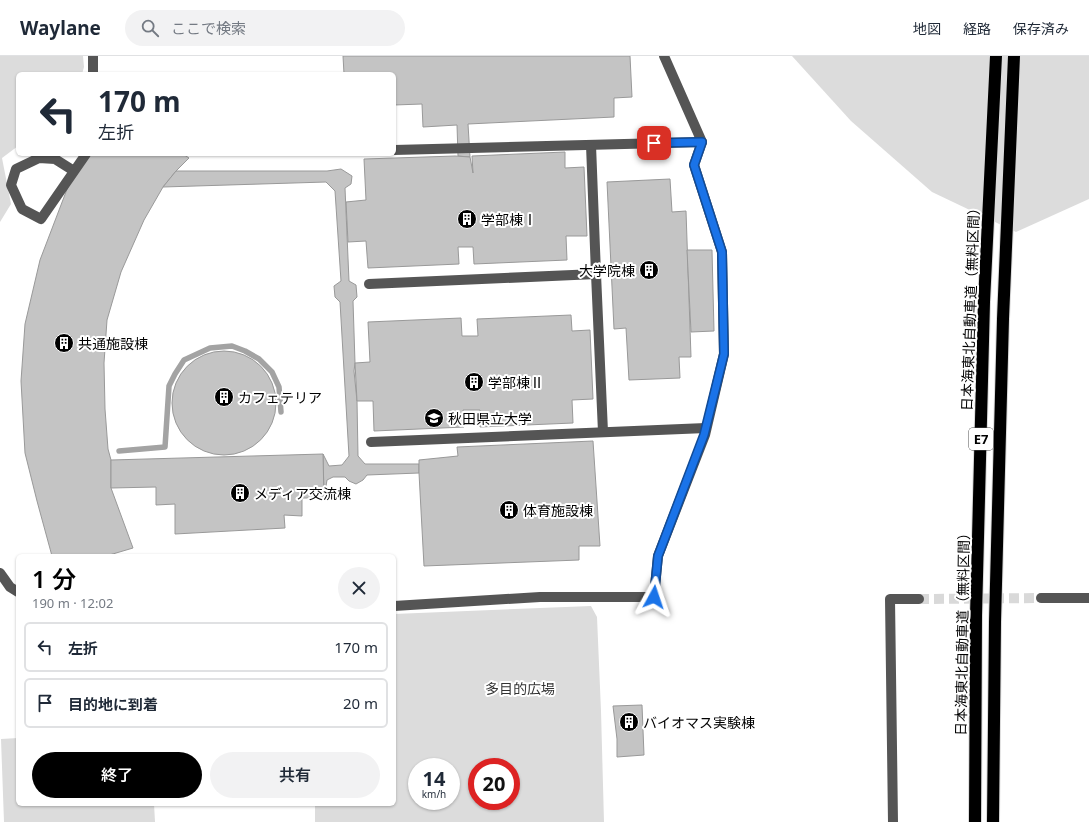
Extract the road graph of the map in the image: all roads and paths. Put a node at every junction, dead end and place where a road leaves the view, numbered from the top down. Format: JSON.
{"nodes":[{"id":1,"x":93,"y":56,"type":"edge"},
{"id":2,"x":664,"y":56,"type":"edge"},
{"id":3,"x":996,"y":56,"type":"edge"},
{"id":4,"x":1014,"y":56,"type":"edge"},
{"id":5,"x":93,"y":72,"type":"edge"},
{"id":6,"x":702,"y":142,"type":"junction"},
{"id":7,"x":591,"y":145,"type":"junction"},
{"id":8,"x":396,"y":150,"type":"edge"},
{"id":9,"x":85,"y":156,"type":"edge"},
{"id":10,"x":74,"y":171,"type":"junction"},
{"id":11,"x":596,"y":274,"type":"junction"},
{"id":12,"x":369,"y":284,"type":"dead end"},
{"id":13,"x":706,"y":428,"type":"junction"},
{"id":14,"x":603,"y":432,"type":"junction"},
{"id":15,"x":372,"y":442,"type":"dead end"},
{"id":16,"x":0,"y":574,"type":"edge"},
{"id":17,"x":16,"y":591,"type":"edge"},
{"id":18,"x":1041,"y":598,"type":"tunnel mouth"},
{"id":19,"x":1089,"y":598,"type":"edge"},
{"id":20,"x":919,"y":599,"type":"tunnel mouth"},
{"id":21,"x":396,"y":606,"type":"edge"},
{"id":22,"x":893,"y":822,"type":"edge"},
{"id":23,"x":975,"y":822,"type":"edge"},
{"id":24,"x":993,"y":822,"type":"edge"}],
"edges":[{"from":1,"to":5,"type":"street"},
{"from":2,"to":6,"type":"street"},
{"from":3,"to":23,"type":"highway","name":"日本海東北自動車道（無料区間）","number":"E7"},
{"from":4,"to":24,"type":"highway","number":"E7"},
{"from":6,"to":7,"type":"street"},
{"from":6,"to":13,"type":"street"},
{"from":7,"to":8,"type":"street"},
{"from":7,"to":11,"type":"street"},
{"from":9,"to":10,"type":"street"},
{"from":10,"to":10,"type":"street"},
{"from":11,"to":12,"type":"street"},
{"from":11,"to":14,"type":"street"},
{"from":13,"to":14,"type":"street"},
{"from":13,"to":21,"type":"street"},
{"from":14,"to":15,"type":"street"},
{"from":16,"to":17,"type":"street"},
{"from":18,"to":19,"type":"street"},
{"from":20,"to":22,"type":"street"}]}
